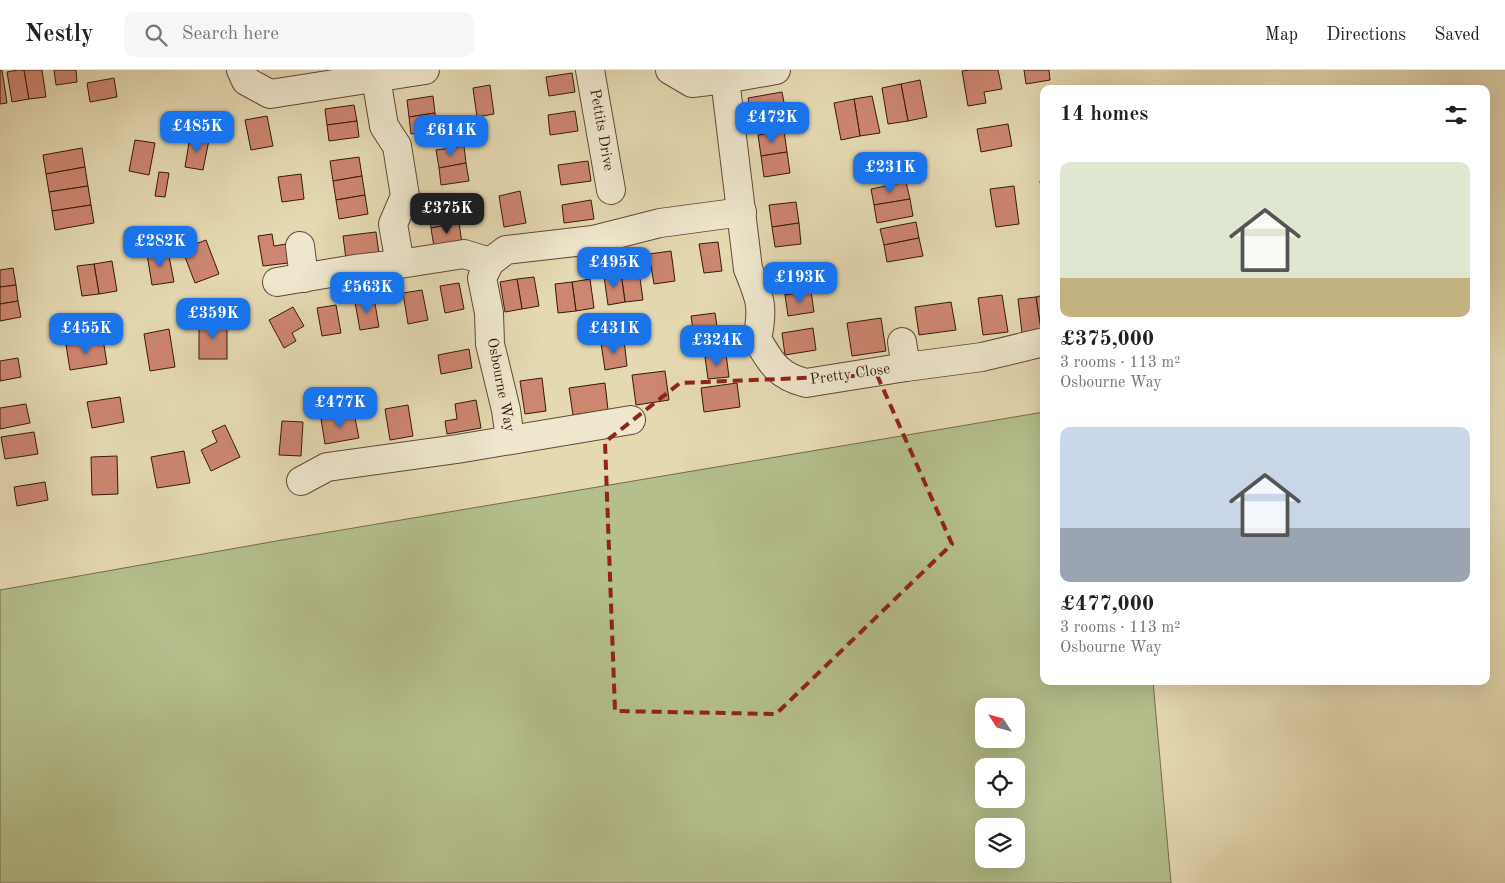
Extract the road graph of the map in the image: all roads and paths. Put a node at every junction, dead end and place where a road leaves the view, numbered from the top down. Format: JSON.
{"nodes":[{"id":1,"x":241,"y":70,"type":"edge"},
{"id":2,"x":425,"y":70,"type":"edge"},
{"id":3,"x":590,"y":70,"type":"edge"},
{"id":4,"x":670,"y":70,"type":"edge"},
{"id":5,"x":776,"y":70,"type":"edge"},
{"id":6,"x":376,"y":78,"type":"junction"},
{"id":7,"x":726,"y":79,"type":"junction"},
{"id":8,"x":611,"y":190,"type":"dead end"},
{"id":9,"x":742,"y":212,"type":"junction"},
{"id":10,"x":300,"y":246,"type":"dead end"},
{"id":11,"x":490,"y":262,"type":"junction"},
{"id":12,"x":400,"y":264,"type":"junction"},
{"id":13,"x":304,"y":278,"type":"junction"},
{"id":14,"x":277,"y":282,"type":"dead end"},
{"id":15,"x":1040,"y":343,"type":"edge"},
{"id":16,"x":631,"y":420,"type":"dead end"},
{"id":17,"x":510,"y":439,"type":"junction"},
{"id":18,"x":302,"y":481,"type":"dead end"}],
"edges":[{"from":1,"to":6,"type":"street"},
{"from":2,"to":6,"type":"street"},
{"from":3,"to":8,"type":"street","name":"Pettits Drive"},
{"from":4,"to":7,"type":"street"},
{"from":5,"to":7,"type":"street"},
{"from":6,"to":12,"type":"street"},
{"from":7,"to":9,"type":"street","name":"Pretty Close"},
{"from":9,"to":11,"type":"street"},
{"from":9,"to":15,"type":"street","name":"Pretty Close"},
{"from":10,"to":13,"type":"street"},
{"from":11,"to":12,"type":"street"},
{"from":11,"to":17,"type":"street","name":"Osbourne Way"},
{"from":12,"to":13,"type":"street"},
{"from":13,"to":14,"type":"street"},
{"from":16,"to":17,"type":"street","name":"Osbourne Way"},
{"from":17,"to":18,"type":"street","name":"Osbourne Way"}]}
